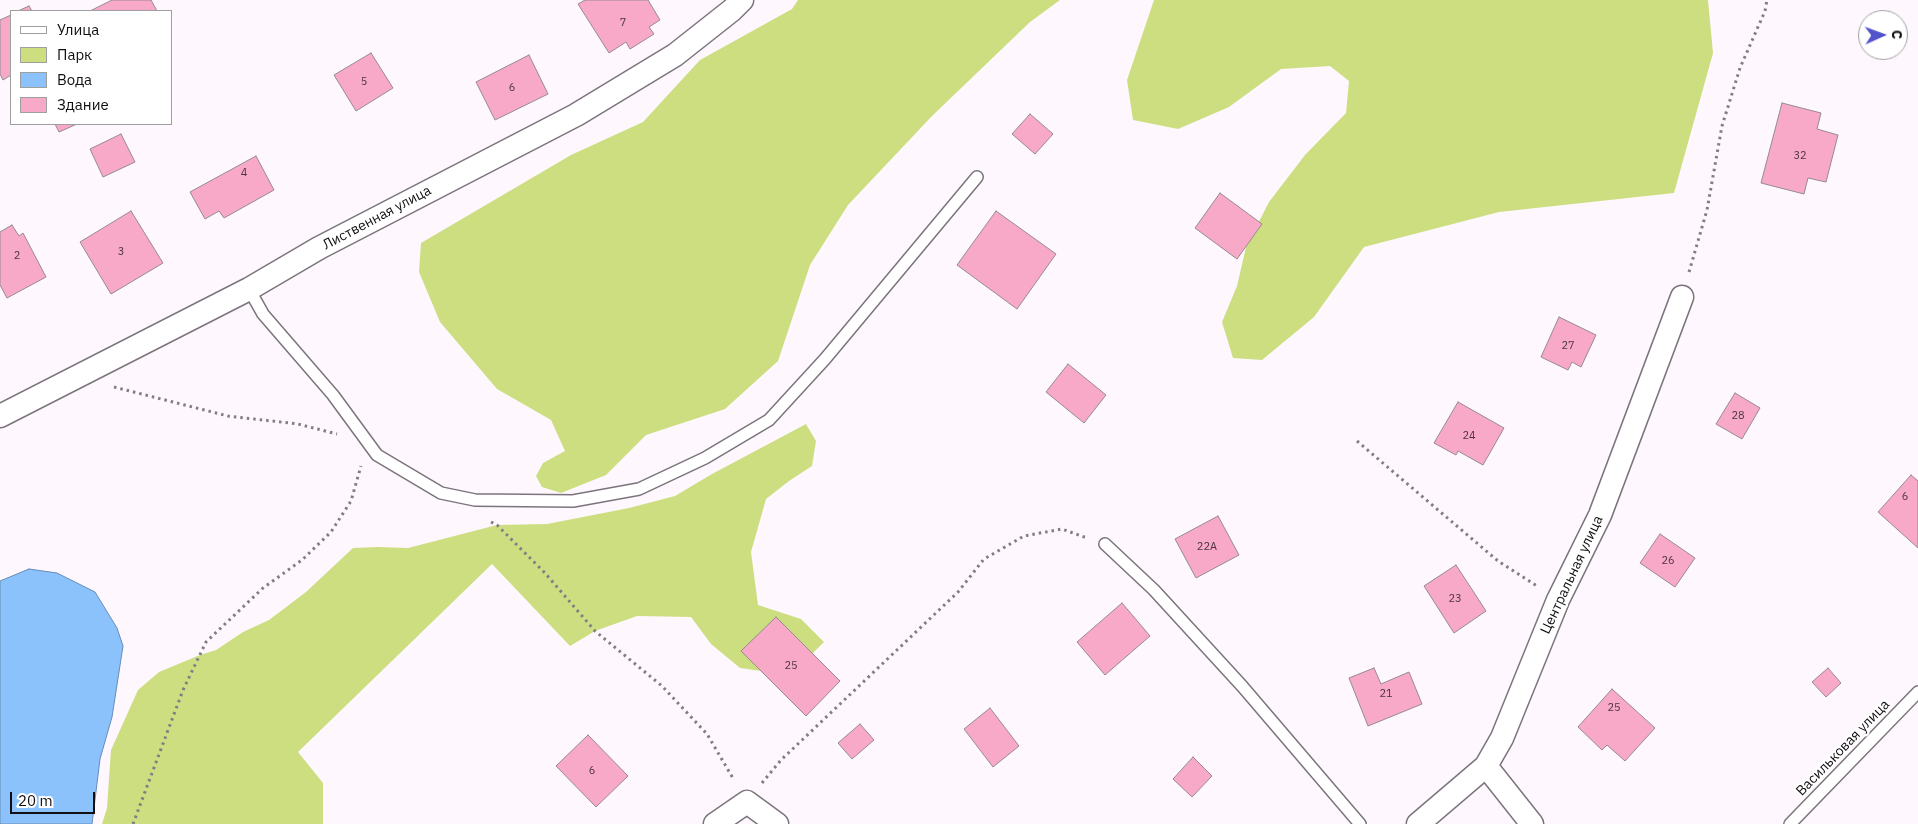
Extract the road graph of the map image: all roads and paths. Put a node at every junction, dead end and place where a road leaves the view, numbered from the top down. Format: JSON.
{"nodes":[{"id":1,"x":742,"y":0,"type":"edge"},
{"id":2,"x":1767,"y":0,"type":"edge"},
{"id":3,"x":977,"y":177,"type":"dead end"},
{"id":4,"x":249,"y":289,"type":"junction"},
{"id":5,"x":1682,"y":297,"type":"joint"},
{"id":6,"x":78,"y":377,"type":"junction"},
{"id":7,"x":0,"y":416,"type":"edge"},
{"id":8,"x":1357,"y":441,"type":"dead end"},
{"id":9,"x":368,"y":442,"type":"junction"},
{"id":10,"x":489,"y":521,"type":"dead end"},
{"id":11,"x":1104,"y":544,"type":"joint"},
{"id":12,"x":1558,"y":600,"type":"junction"},
{"id":13,"x":1918,"y":692,"type":"edge"},
{"id":14,"x":1486,"y":766,"type":"junction"},
{"id":15,"x":747,"y":802,"type":"junction"},
{"id":16,"x":133,"y":824,"type":"edge"},
{"id":17,"x":714,"y":824,"type":"edge"},
{"id":18,"x":777,"y":824,"type":"edge"},
{"id":19,"x":1360,"y":824,"type":"edge"},
{"id":20,"x":1418,"y":824,"type":"edge"},
{"id":21,"x":1532,"y":824,"type":"edge"},
{"id":22,"x":1790,"y":824,"type":"edge"}],
"edges":[{"from":1,"to":4,"type":"street","name":"Лиственная улица"},
{"from":2,"to":5,"type":"path"},
{"from":3,"to":9,"type":"lane"},
{"from":4,"to":6,"type":"street","name":"Лиственная улица"},
{"from":4,"to":9,"type":"lane"},
{"from":5,"to":12,"type":"street","name":"Центральная улица"},
{"from":6,"to":7,"type":"street","name":"Лиственная улица"},
{"from":6,"to":9,"type":"path"},
{"from":8,"to":12,"type":"path"},
{"from":9,"to":16,"type":"path"},
{"from":10,"to":15,"type":"path"},
{"from":11,"to":15,"type":"path"},
{"from":11,"to":19,"type":"lane"},
{"from":12,"to":14,"type":"street","name":"Центральная улица"},
{"from":13,"to":22,"type":"lane","name":"Васильковая улица"},
{"from":14,"to":20,"type":"street","name":"Центральная улица"},
{"from":14,"to":21,"type":"street"},
{"from":15,"to":17,"type":"street"},
{"from":15,"to":18,"type":"street"}]}
